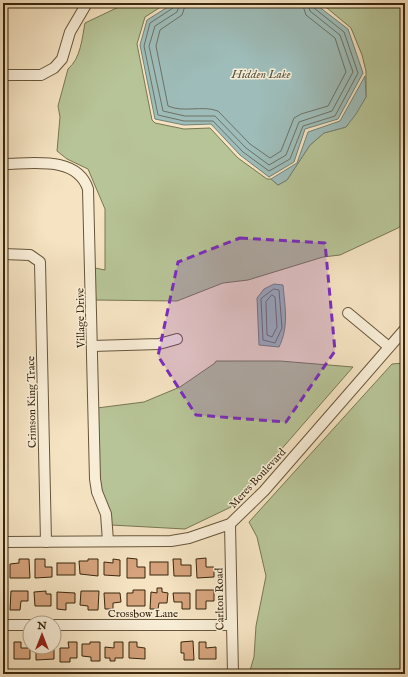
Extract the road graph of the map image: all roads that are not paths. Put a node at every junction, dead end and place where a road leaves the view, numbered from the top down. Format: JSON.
{"nodes":[{"id":1,"x":87,"y":3,"type":"edge"},
{"id":2,"x":3,"y":75,"type":"edge"},
{"id":3,"x":3,"y":164,"type":"edge"},
{"id":4,"x":3,"y":254,"type":"edge"},
{"id":5,"x":348,"y":312,"type":"dead end"},
{"id":6,"x":405,"y":329,"type":"edge"},
{"id":7,"x":177,"y":339,"type":"dead end"},
{"id":8,"x":92,"y":346,"type":"junction"},
{"id":9,"x":388,"y":347,"type":"junction"},
{"id":10,"x":230,"y":524,"type":"junction"},
{"id":11,"x":108,"y":541,"type":"junction"},
{"id":12,"x":3,"y":542,"type":"edge"},
{"id":13,"x":46,"y":542,"type":"junction"},
{"id":14,"x":3,"y":625,"type":"edge"},
{"id":15,"x":22,"y":625,"type":"edge"},
{"id":16,"x":62,"y":625,"type":"edge"},
{"id":17,"x":232,"y":625,"type":"junction"},
{"id":18,"x":233,"y":674,"type":"edge"}],
"edges":[{"from":1,"to":2,"type":"street"},
{"from":3,"to":8,"type":"street","name":"Village Drive"},
{"from":4,"to":13,"type":"street","name":"Crimson King Trace"},
{"from":5,"to":9,"type":"street"},
{"from":6,"to":9,"type":"street","name":"Meres Boulevard"},
{"from":7,"to":8,"type":"street"},
{"from":8,"to":11,"type":"street","name":"Village Drive"},
{"from":9,"to":10,"type":"street","name":"Meres Boulevard"},
{"from":10,"to":11,"type":"street","name":"Meres Boulevard"},
{"from":10,"to":17,"type":"street","name":"Carlton Road"},
{"from":11,"to":13,"type":"street","name":"Meres Boulevard"},
{"from":12,"to":13,"type":"street","name":"Meres Boulevard"},
{"from":14,"to":15,"type":"street"},
{"from":16,"to":17,"type":"street","name":"Crossbow Lane"},
{"from":17,"to":18,"type":"street","name":"Carlton Road"}]}
